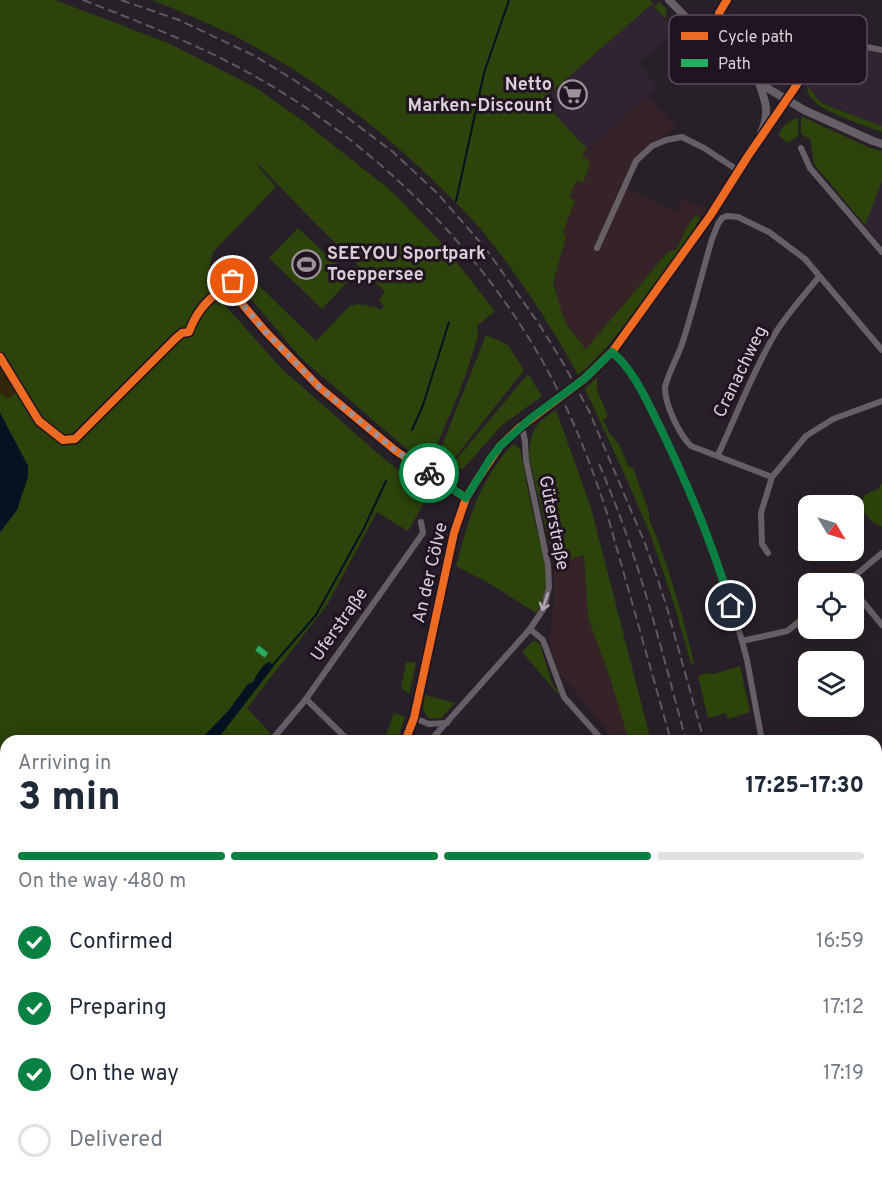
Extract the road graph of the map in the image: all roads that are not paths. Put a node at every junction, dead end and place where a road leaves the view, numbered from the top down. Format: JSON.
{"nodes":[{"id":1,"x":669,"y":0,"type":"edge"},
{"id":2,"x":727,"y":0,"type":"edge"},
{"id":3,"x":684,"y":15,"type":"edge"},
{"id":4,"x":720,"y":15,"type":"edge"},
{"id":5,"x":867,"y":47,"type":"edge"},
{"id":6,"x":882,"y":50,"type":"edge"},
{"id":7,"x":760,"y":84,"type":"edge"},
{"id":8,"x":762,"y":84,"type":"edge"},
{"id":9,"x":797,"y":84,"type":"edge"},
{"id":10,"x":787,"y":101,"type":"junction"},
{"id":11,"x":882,"y":144,"type":"edge"},
{"id":12,"x":801,"y":148,"type":"dead end"},
{"id":13,"x":748,"y":156,"type":"junction"},
{"id":14,"x":739,"y":171,"type":"junction"},
{"id":15,"x":597,"y":248,"type":"dead end"},
{"id":16,"x":882,"y":252,"type":"edge"},
{"id":17,"x":819,"y":277,"type":"junction"},
{"id":18,"x":232,"y":292,"type":"dead end"},
{"id":19,"x":882,"y":350,"type":"edge"},
{"id":20,"x":612,"y":352,"type":"junction"},
{"id":21,"x":882,"y":401,"type":"edge"},
{"id":22,"x":519,"y":428,"type":"junction"},
{"id":23,"x":718,"y":455,"type":"junction"},
{"id":24,"x":772,"y":477,"type":"junction"},
{"id":25,"x":466,"y":498,"type":"junction"},
{"id":26,"x":422,"y":522,"type":"dead end"},
{"id":27,"x":768,"y":553,"type":"dead end"},
{"id":28,"x":882,"y":553,"type":"edge"},
{"id":29,"x":858,"y":573,"type":"edge"},
{"id":30,"x":864,"y":603,"type":"edge"},
{"id":31,"x":798,"y":623,"type":"edge"},
{"id":32,"x":882,"y":625,"type":"edge"},
{"id":33,"x":530,"y":629,"type":"junction"},
{"id":34,"x":742,"y":641,"type":"junction"},
{"id":35,"x":306,"y":699,"type":"junction"},
{"id":36,"x":414,"y":718,"type":"junction"},
{"id":37,"x":448,"y":722,"type":"junction"},
{"id":38,"x":276,"y":735,"type":"edge"},
{"id":39,"x":343,"y":735,"type":"edge"},
{"id":40,"x":407,"y":735,"type":"edge"},
{"id":41,"x":436,"y":735,"type":"edge"},
{"id":42,"x":598,"y":735,"type":"edge"},
{"id":43,"x":761,"y":735,"type":"edge"}],
"edges":[{"from":1,"to":3,"type":"main road"},
{"from":2,"to":4,"type":"street"},
{"from":5,"to":6,"type":"street"},
{"from":7,"to":13,"type":"street","name":"An der Cölve"},
{"from":8,"to":10,"type":"main road"},
{"from":9,"to":10,"type":"street","name":"An der Cölve"},
{"from":10,"to":11,"type":"main road"},
{"from":10,"to":13,"type":"street","name":"An der Cölve"},
{"from":12,"to":16,"type":"street"},
{"from":13,"to":14,"type":"street","name":"An der Cölve"},
{"from":14,"to":15,"type":"street"},
{"from":14,"to":20,"type":"street","name":"An der Cölve"},
{"from":17,"to":19,"type":"street"},
{"from":17,"to":23,"type":"street","name":"Cranachweg"},
{"from":17,"to":23,"type":"street"},
{"from":18,"to":25,"type":"street"},
{"from":20,"to":22,"type":"street","name":"An der Cölve"},
{"from":20,"to":34,"type":"street"},
{"from":21,"to":24,"type":"street"},
{"from":22,"to":25,"type":"street","name":"An der Cölve"},
{"from":22,"to":33,"type":"street","name":"Güterstraße","one_way":true},
{"from":23,"to":24,"type":"street"},
{"from":24,"to":27,"type":"street"},
{"from":25,"to":36,"type":"street","name":"An der Cölve"},
{"from":26,"to":35,"type":"street","name":"Uferstraße"},
{"from":28,"to":29,"type":"street"},
{"from":30,"to":32,"type":"street"},
{"from":31,"to":34,"type":"street"},
{"from":33,"to":37,"type":"street","name":"Güterstraße"},
{"from":33,"to":42,"type":"street"},
{"from":34,"to":43,"type":"street"},
{"from":35,"to":38,"type":"street","name":"Uferstraße"},
{"from":35,"to":39,"type":"street"},
{"from":36,"to":37,"type":"street"},
{"from":36,"to":40,"type":"street","name":"An der Cölve"},
{"from":37,"to":41,"type":"street","name":"Güterstraße"}]}
